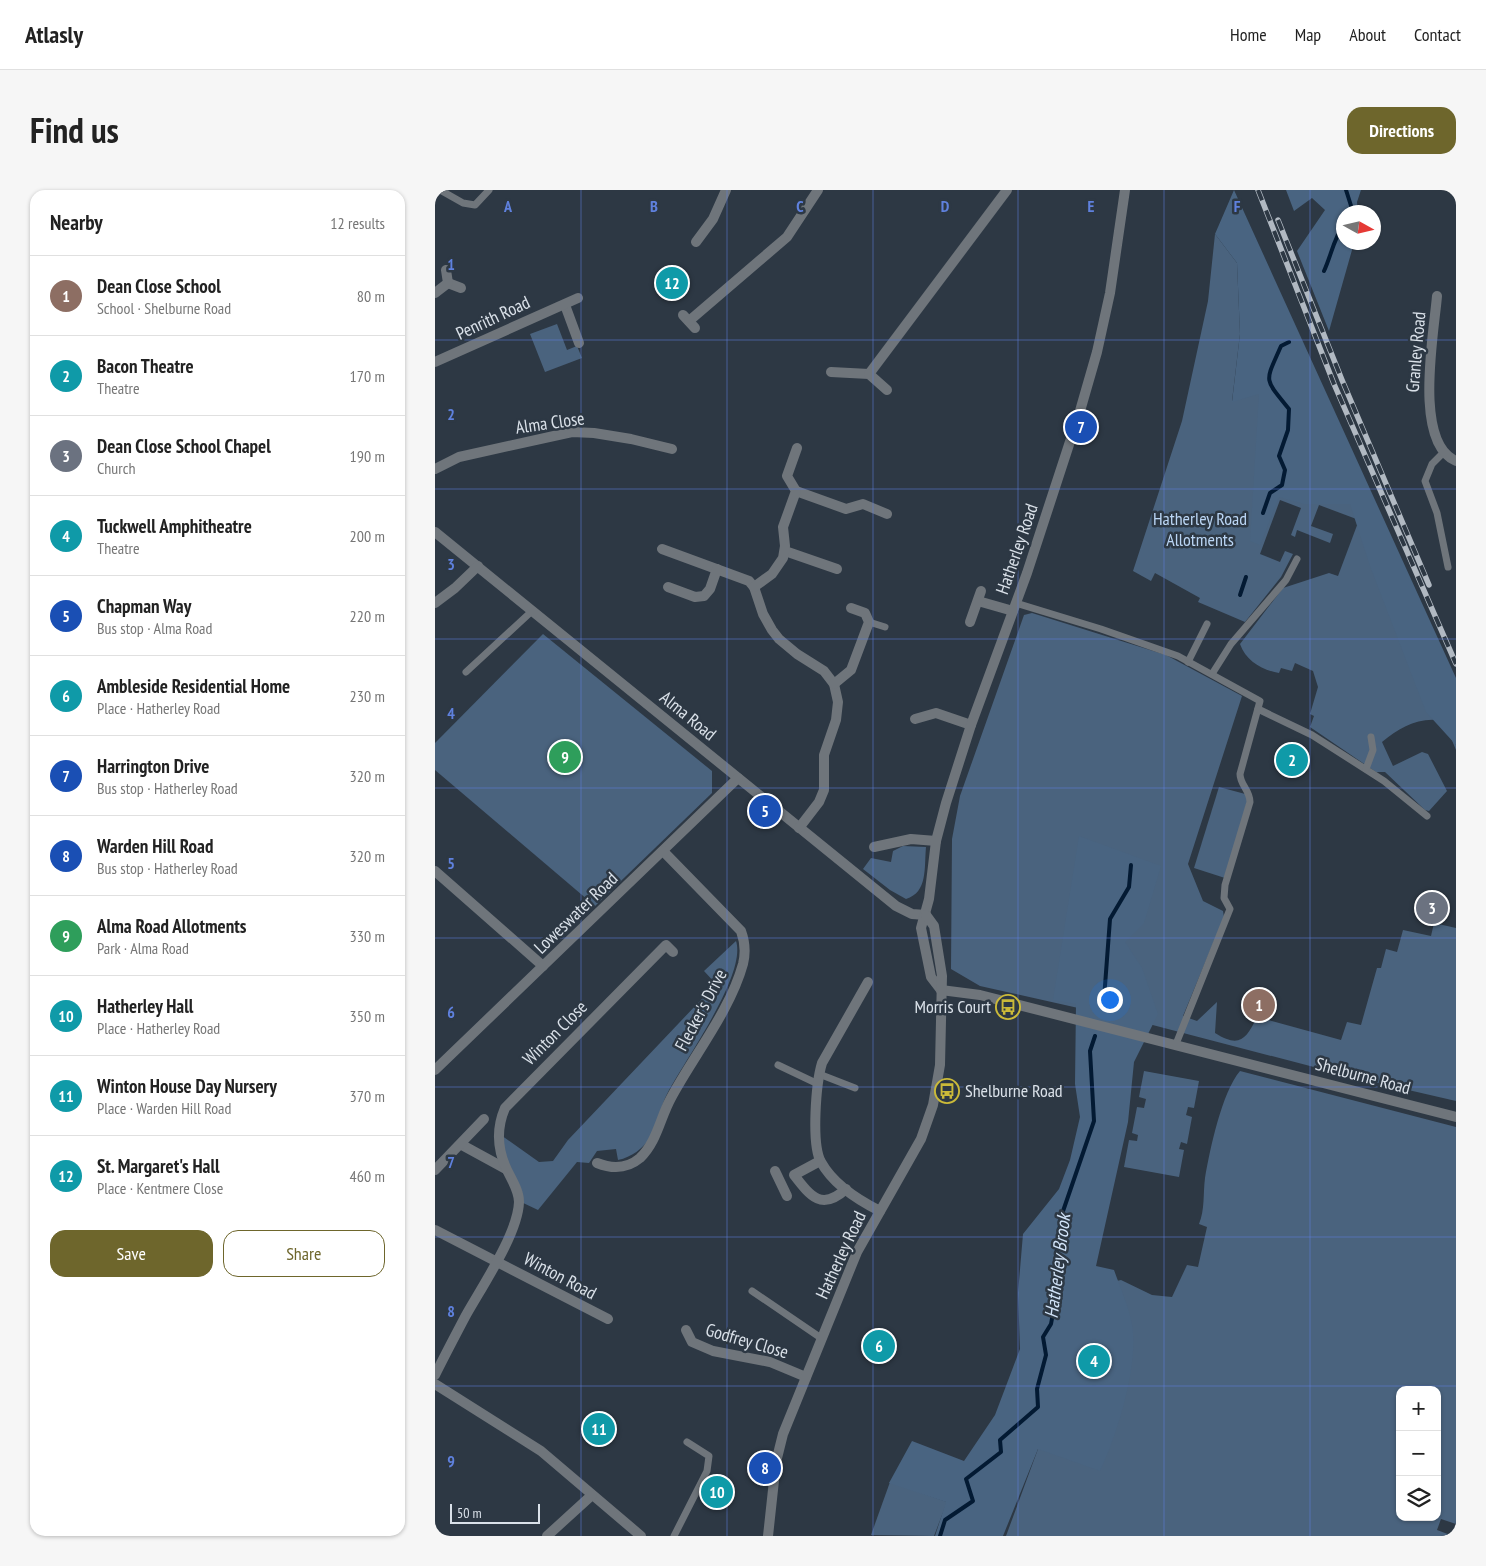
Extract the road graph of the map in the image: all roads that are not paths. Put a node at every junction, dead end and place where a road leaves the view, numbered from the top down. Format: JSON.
{"nodes":[{"id":1,"x":440,"y":190,"type":"edge"},
{"id":2,"x":489,"y":190,"type":"edge"},
{"id":3,"x":726,"y":190,"type":"edge"},
{"id":4,"x":818,"y":190,"type":"edge"},
{"id":5,"x":1007,"y":190,"type":"edge"},
{"id":6,"x":1125,"y":190,"type":"edge"},
{"id":7,"x":697,"y":242,"type":"dead end"},
{"id":8,"x":446,"y":270,"type":"dead end"},
{"id":9,"x":448,"y":282,"type":"junction"},
{"id":10,"x":461,"y":288,"type":"dead end"},
{"id":11,"x":435,"y":293,"type":"edge"},
{"id":12,"x":1437,"y":296,"type":"dead end"},
{"id":13,"x":578,"y":298,"type":"dead end"},
{"id":14,"x":565,"y":305,"type":"junction"},
{"id":15,"x":689,"y":321,"type":"dead end"},
{"id":16,"x":579,"y":343,"type":"dead end"},
{"id":17,"x":435,"y":362,"type":"edge"},
{"id":18,"x":831,"y":372,"type":"dead end"},
{"id":19,"x":869,"y":374,"type":"junction"},
{"id":20,"x":887,"y":390,"type":"dead end"},
{"id":21,"x":797,"y":448,"type":"dead end"},
{"id":22,"x":672,"y":449,"type":"dead end"},
{"id":23,"x":1444,"y":452,"type":"junction"},
{"id":24,"x":1456,"y":461,"type":"edge"},
{"id":25,"x":435,"y":469,"type":"edge"},
{"id":26,"x":796,"y":491,"type":"junction"},
{"id":27,"x":887,"y":514,"type":"dead end"},
{"id":28,"x":435,"y":532,"type":"edge"},
{"id":29,"x":662,"y":549,"type":"dead end"},
{"id":30,"x":785,"y":551,"type":"junction"},
{"id":31,"x":1297,"y":559,"type":"dead end"},
{"id":32,"x":478,"y":566,"type":"junction"},
{"id":33,"x":1448,"y":568,"type":"dead end"},
{"id":34,"x":717,"y":569,"type":"junction"},
{"id":35,"x":837,"y":569,"type":"dead end"},
{"id":36,"x":668,"y":587,"type":"dead end"},
{"id":37,"x":754,"y":587,"type":"junction"},
{"id":38,"x":435,"y":603,"type":"edge"},
{"id":39,"x":1014,"y":607,"type":"junction"},
{"id":40,"x":851,"y":608,"type":"dead end"},
{"id":41,"x":532,"y":611,"type":"junction"},
{"id":42,"x":869,"y":622,"type":"junction"},
{"id":43,"x":970,"y":622,"type":"dead end"},
{"id":44,"x":1207,"y":624,"type":"dead end"},
{"id":45,"x":885,"y":627,"type":"dead end"},
{"id":46,"x":1188,"y":662,"type":"junction"},
{"id":47,"x":466,"y":672,"type":"dead end"},
{"id":48,"x":1212,"y":674,"type":"junction"},
{"id":49,"x":834,"y":684,"type":"junction"},
{"id":50,"x":1258,"y":709,"type":"junction"},
{"id":51,"x":915,"y":719,"type":"dead end"},
{"id":52,"x":971,"y":725,"type":"junction"},
{"id":53,"x":1371,"y":737,"type":"dead end"},
{"id":54,"x":1366,"y":769,"type":"junction"},
{"id":55,"x":738,"y":778,"type":"junction"},
{"id":56,"x":1427,"y":816,"type":"dead end"},
{"id":57,"x":799,"y":828,"type":"junction"},
{"id":58,"x":936,"y":841,"type":"junction"},
{"id":59,"x":874,"y":847,"type":"dead end"},
{"id":60,"x":663,"y":851,"type":"junction"},
{"id":61,"x":435,"y":871,"type":"edge"},
{"id":62,"x":926,"y":915,"type":"junction"},
{"id":63,"x":673,"y":952,"type":"dead end"},
{"id":64,"x":543,"y":966,"type":"junction"},
{"id":65,"x":868,"y":982,"type":"dead end"},
{"id":66,"x":941,"y":990,"type":"junction"},
{"id":67,"x":1176,"y":1044,"type":"junction"},
{"id":68,"x":779,"y":1065,"type":"dead end"},
{"id":69,"x":435,"y":1070,"type":"edge"},
{"id":70,"x":818,"y":1079,"type":"junction"},
{"id":71,"x":855,"y":1088,"type":"dead end"},
{"id":72,"x":1456,"y":1117,"type":"edge"},
{"id":73,"x":484,"y":1119,"type":"dead end"},
{"id":74,"x":462,"y":1145,"type":"junction"},
{"id":75,"x":820,"y":1161,"type":"junction"},
{"id":76,"x":597,"y":1164,"type":"dead end"},
{"id":77,"x":506,"y":1169,"type":"junction"},
{"id":78,"x":435,"y":1170,"type":"edge"},
{"id":79,"x":775,"y":1171,"type":"dead end"},
{"id":80,"x":795,"y":1176,"type":"junction"},
{"id":81,"x":781,"y":1182,"type":"junction"},
{"id":82,"x":846,"y":1189,"type":"junction"},
{"id":83,"x":787,"y":1196,"type":"dead end"},
{"id":84,"x":880,"y":1211,"type":"junction"},
{"id":85,"x":435,"y":1230,"type":"edge"},
{"id":86,"x":496,"y":1261,"type":"junction"},
{"id":87,"x":752,"y":1291,"type":"dead end"},
{"id":88,"x":608,"y":1319,"type":"dead end"},
{"id":89,"x":686,"y":1330,"type":"dead end"},
{"id":90,"x":821,"y":1338,"type":"junction"},
{"id":91,"x":435,"y":1374,"type":"edge"},
{"id":92,"x":806,"y":1377,"type":"junction"},
{"id":93,"x":435,"y":1384,"type":"edge"},
{"id":94,"x":687,"y":1442,"type":"dead end"},
{"id":95,"x":592,"y":1495,"type":"junction"},
{"id":96,"x":547,"y":1536,"type":"edge"},
{"id":97,"x":641,"y":1536,"type":"edge"},
{"id":98,"x":674,"y":1536,"type":"edge"},
{"id":99,"x":768,"y":1536,"type":"edge"}],
"edges":[{"from":1,"to":2,"type":"lane"},
{"from":3,"to":7,"type":"street"},
{"from":4,"to":15,"type":"street"},
{"from":5,"to":19,"type":"street"},
{"from":6,"to":39,"type":"street","name":"Hatherley Road"},
{"from":8,"to":9,"type":"street"},
{"from":9,"to":10,"type":"street"},
{"from":9,"to":11,"type":"street"},
{"from":12,"to":23,"type":"street","name":"Granley Road"},
{"from":13,"to":14,"type":"street","name":"Penrith Road"},
{"from":14,"to":16,"type":"street"},
{"from":14,"to":17,"type":"street","name":"Penrith Road"},
{"from":18,"to":19,"type":"street"},
{"from":19,"to":20,"type":"street"},
{"from":21,"to":26,"type":"street"},
{"from":22,"to":25,"type":"street","name":"Alma Close"},
{"from":23,"to":24,"type":"street"},
{"from":23,"to":33,"type":"lane"},
{"from":26,"to":27,"type":"street"},
{"from":26,"to":30,"type":"street"},
{"from":28,"to":32,"type":"street","name":"Alma Road"},
{"from":29,"to":34,"type":"street"},
{"from":30,"to":35,"type":"street"},
{"from":30,"to":37,"type":"street"},
{"from":31,"to":48,"type":"lane"},
{"from":32,"to":38,"type":"street"},
{"from":32,"to":41,"type":"street","name":"Alma Road"},
{"from":34,"to":36,"type":"street"},
{"from":34,"to":37,"type":"street"},
{"from":37,"to":49,"type":"street"},
{"from":39,"to":43,"type":"street"},
{"from":39,"to":46,"type":"lane"},
{"from":39,"to":52,"type":"street","name":"Hatherley Road"},
{"from":40,"to":42,"type":"street"},
{"from":41,"to":47,"type":"lane"},
{"from":41,"to":55,"type":"street","name":"Alma Road"},
{"from":42,"to":45,"type":"lane"},
{"from":42,"to":49,"type":"street"},
{"from":44,"to":46,"type":"lane"},
{"from":46,"to":48,"type":"lane"},
{"from":48,"to":50,"type":"lane"},
{"from":49,"to":57,"type":"street"},
{"from":50,"to":54,"type":"lane"},
{"from":50,"to":67,"type":"lane"},
{"from":51,"to":52,"type":"street"},
{"from":52,"to":58,"type":"street","name":"Hatherley Road"},
{"from":53,"to":54,"type":"lane"},
{"from":54,"to":56,"type":"lane"},
{"from":55,"to":57,"type":"street","name":"Alma Road"},
{"from":55,"to":60,"type":"street","name":"Loweswater Road"},
{"from":57,"to":62,"type":"street","name":"Alma Road"},
{"from":58,"to":59,"type":"street"},
{"from":58,"to":62,"type":"street","name":"Hatherley Road"},
{"from":60,"to":64,"type":"street","name":"Loweswater Road"},
{"from":60,"to":76,"type":"street","name":"Flecker's Drive"},
{"from":61,"to":64,"type":"street"},
{"from":62,"to":66,"type":"street","name":"Hatherley Road"},
{"from":63,"to":77,"type":"street","name":"Winton Close"},
{"from":64,"to":69,"type":"street","name":"Loweswater Road"},
{"from":65,"to":70,"type":"street"},
{"from":66,"to":67,"type":"street","name":"Shelburne Road"},
{"from":66,"to":84,"type":"street","name":"Hatherley Road"},
{"from":67,"to":72,"type":"street","name":"Shelburne Road"},
{"from":68,"to":70,"type":"lane"},
{"from":70,"to":71,"type":"lane"},
{"from":70,"to":75,"type":"street"},
{"from":73,"to":74,"type":"street"},
{"from":74,"to":77,"type":"street"},
{"from":74,"to":78,"type":"street"},
{"from":75,"to":80,"type":"street"},
{"from":75,"to":82,"type":"street"},
{"from":77,"to":86,"type":"street","name":"Winton Close"},
{"from":79,"to":81,"type":"street"},
{"from":80,"to":81,"type":"street"},
{"from":80,"to":82,"type":"street"},
{"from":81,"to":83,"type":"street"},
{"from":82,"to":84,"type":"street"},
{"from":84,"to":90,"type":"street","name":"Hatherley Road"},
{"from":85,"to":86,"type":"street","name":"Winton Road"},
{"from":86,"to":88,"type":"street","name":"Winton Road"},
{"from":86,"to":91,"type":"street","name":"Winton Road"},
{"from":87,"to":90,"type":"lane"},
{"from":89,"to":92,"type":"street","name":"Godfrey Close"},
{"from":90,"to":92,"type":"street","name":"Hatherley Road"},
{"from":92,"to":99,"type":"street","name":"Hatherley Road"},
{"from":93,"to":95,"type":"street"},
{"from":94,"to":98,"type":"lane"},
{"from":95,"to":96,"type":"street"},
{"from":95,"to":97,"type":"street"}]}
